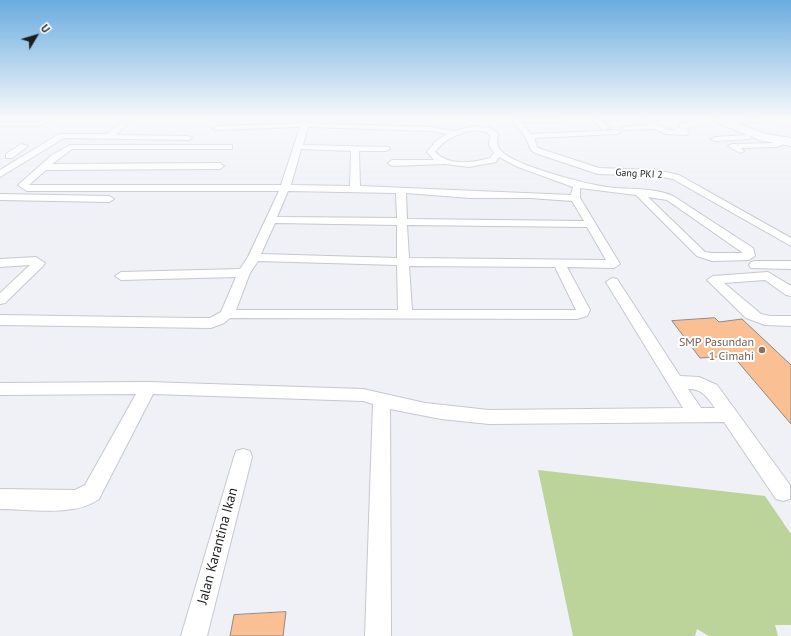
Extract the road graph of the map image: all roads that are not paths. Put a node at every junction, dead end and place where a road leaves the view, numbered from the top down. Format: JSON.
{"nodes":[{"id":1,"x":299,"y":147,"type":"edge"},
{"id":2,"x":22,"y":148,"type":"edge"},
{"id":3,"x":43,"y":148,"type":"edge"},
{"id":4,"x":69,"y":148,"type":"edge"},
{"id":5,"x":82,"y":148,"type":"edge"},
{"id":6,"x":229,"y":148,"type":"edge"},
{"id":7,"x":318,"y":148,"type":"edge"},
{"id":8,"x":433,"y":148,"type":"edge"},
{"id":9,"x":495,"y":148,"type":"edge"},
{"id":10,"x":534,"y":148,"type":"edge"},
{"id":11,"x":735,"y":148,"type":"edge"},
{"id":12,"x":355,"y":149,"type":"junction"},
{"id":13,"x":386,"y":149,"type":"dead end"},
{"id":14,"x":740,"y":151,"type":"dead end"},
{"id":15,"x":0,"y":152,"type":"edge"},
{"id":16,"x":498,"y":153,"type":"junction"},
{"id":17,"x":225,"y":157,"type":"junction"},
{"id":18,"x":446,"y":162,"type":"junction"},
{"id":19,"x":488,"y":162,"type":"junction"},
{"id":20,"x":392,"y":163,"type":"dead end"},
{"id":21,"x":521,"y":164,"type":"junction"},
{"id":22,"x":44,"y":167,"type":"junction"},
{"id":23,"x":0,"y":174,"type":"edge"},
{"id":24,"x":561,"y":180,"type":"junction"},
{"id":25,"x":577,"y":185,"type":"junction"},
{"id":26,"x":206,"y":188,"type":"junction"},
{"id":27,"x":285,"y":188,"type":"junction"},
{"id":28,"x":355,"y":189,"type":"junction"},
{"id":29,"x":401,"y":190,"type":"junction"},
{"id":30,"x":639,"y":193,"type":"junction"},
{"id":31,"x":530,"y":195,"type":"junction"},
{"id":32,"x":0,"y":197,"type":"edge"},
{"id":33,"x":575,"y":198,"type":"junction"},
{"id":34,"x":108,"y":199,"type":"dead end"},
{"id":35,"x":270,"y":220,"type":"junction"},
{"id":36,"x":402,"y":223,"type":"junction"},
{"id":37,"x":591,"y":224,"type":"junction"},
{"id":38,"x":791,"y":243,"type":"edge"},
{"id":39,"x":46,"y":253,"type":"dead end"},
{"id":40,"x":0,"y":254,"type":"edge"},
{"id":41,"x":254,"y":257,"type":"junction"},
{"id":42,"x":404,"y":262,"type":"junction"},
{"id":43,"x":0,"y":263,"type":"edge"},
{"id":44,"x":559,"y":264,"type":"junction"},
{"id":45,"x":791,"y":265,"type":"edge"},
{"id":46,"x":761,"y":270,"type":"junction"},
{"id":47,"x":244,"y":273,"type":"junction"},
{"id":48,"x":121,"y":276,"type":"dead end"},
{"id":49,"x":612,"y":282,"type":"dead end"},
{"id":50,"x":791,"y":292,"type":"edge"},
{"id":51,"x":0,"y":300,"type":"edge"},
{"id":52,"x":227,"y":314,"type":"junction"},
{"id":53,"x":405,"y":315,"type":"junction"},
{"id":54,"x":0,"y":320,"type":"edge"},
{"id":55,"x":791,"y":321,"type":"edge"},
{"id":56,"x":677,"y":382,"type":"junction"},
{"id":57,"x":148,"y":388,"type":"junction"},
{"id":58,"x":0,"y":389,"type":"edge"},
{"id":59,"x":382,"y":401,"type":"junction"},
{"id":60,"x":729,"y":415,"type":"junction"},
{"id":61,"x":698,"y":416,"type":"junction"},
{"id":62,"x":243,"y":457,"type":"dead end"},
{"id":63,"x":784,"y":492,"type":"dead end"},
{"id":64,"x":0,"y":500,"type":"edge"},
{"id":65,"x":194,"y":636,"type":"edge"},
{"id":66,"x":378,"y":636,"type":"edge"}],
"edges":[{"from":1,"to":27,"type":"street"},
{"from":2,"to":15,"type":"street"},
{"from":3,"to":23,"type":"street"},
{"from":4,"to":22,"type":"street"},
{"from":5,"to":17,"type":"street"},
{"from":6,"to":17,"type":"street"},
{"from":7,"to":12,"type":"street"},
{"from":8,"to":18,"type":"street"},
{"from":9,"to":16,"type":"street"},
{"from":10,"to":38,"type":"street","name":"Gang PKI 2"},
{"from":11,"to":14,"type":"street"},
{"from":12,"to":13,"type":"street"},
{"from":12,"to":28,"type":"street"},
{"from":16,"to":19,"type":"street"},
{"from":16,"to":21,"type":"street"},
{"from":17,"to":22,"type":"street"},
{"from":17,"to":26,"type":"street"},
{"from":18,"to":19,"type":"street"},
{"from":18,"to":20,"type":"street"},
{"from":19,"to":21,"type":"street"},
{"from":21,"to":24,"type":"street"},
{"from":22,"to":26,"type":"street"},
{"from":24,"to":25,"type":"street"},
{"from":24,"to":31,"type":"street"},
{"from":25,"to":30,"type":"street"},
{"from":25,"to":33,"type":"street"},
{"from":26,"to":27,"type":"street"},
{"from":27,"to":28,"type":"street"},
{"from":27,"to":35,"type":"street"},
{"from":28,"to":29,"type":"street"},
{"from":29,"to":31,"type":"street"},
{"from":29,"to":36,"type":"street"},
{"from":30,"to":30,"type":"street"},
{"from":31,"to":33,"type":"street"},
{"from":32,"to":34,"type":"street"},
{"from":33,"to":37,"type":"street"},
{"from":35,"to":36,"type":"street"},
{"from":35,"to":41,"type":"street"},
{"from":36,"to":37,"type":"street"},
{"from":36,"to":42,"type":"street"},
{"from":37,"to":44,"type":"street"},
{"from":39,"to":40,"type":"street"},
{"from":41,"to":42,"type":"street"},
{"from":41,"to":47,"type":"street"},
{"from":42,"to":44,"type":"street"},
{"from":42,"to":53,"type":"street"},
{"from":43,"to":51,"type":"street"},
{"from":44,"to":53,"type":"street"},
{"from":45,"to":46,"type":"street"},
{"from":46,"to":50,"type":"street"},
{"from":46,"to":55,"type":"street"},
{"from":47,"to":48,"type":"street"},
{"from":47,"to":52,"type":"street"},
{"from":49,"to":56,"type":"street"},
{"from":52,"to":53,"type":"street"},
{"from":52,"to":54,"type":"street"},
{"from":56,"to":60,"type":"street"},
{"from":56,"to":61,"type":"street"},
{"from":57,"to":58,"type":"street"},
{"from":57,"to":59,"type":"street"},
{"from":57,"to":64,"type":"street"},
{"from":59,"to":61,"type":"street"},
{"from":59,"to":66,"type":"street"},
{"from":60,"to":61,"type":"street"},
{"from":60,"to":63,"type":"street"},
{"from":62,"to":65,"type":"street","name":"Jalan Karantina Ikan"}]}
